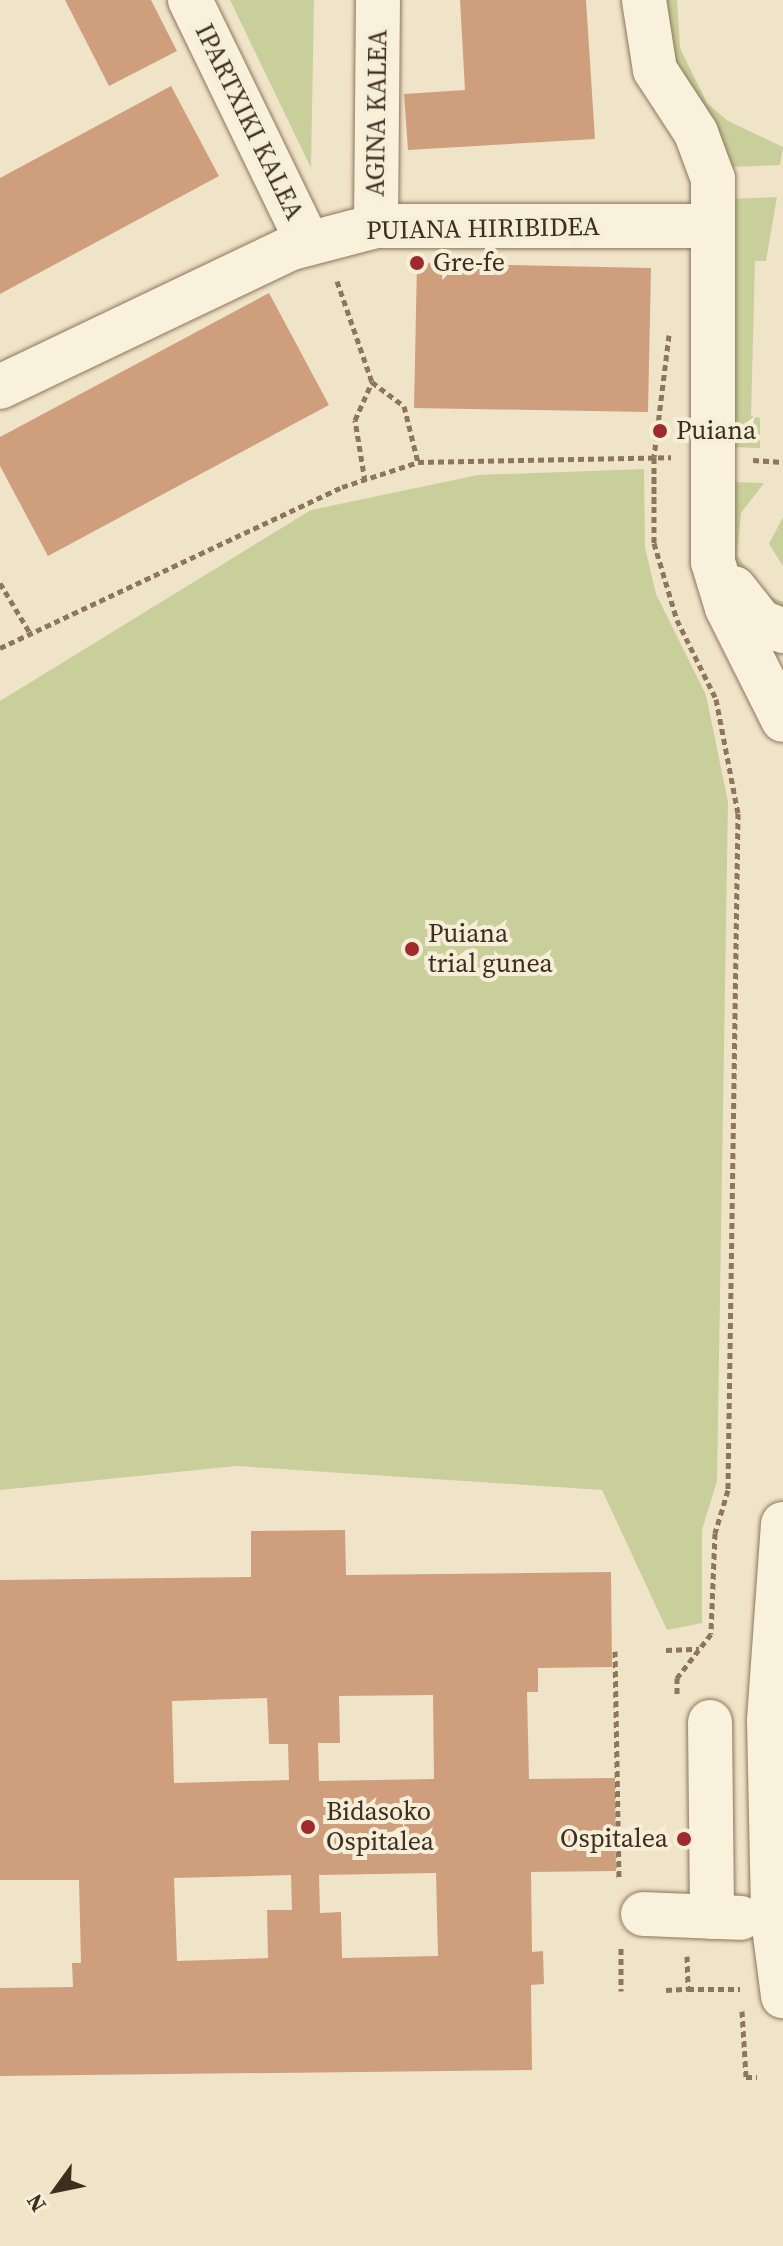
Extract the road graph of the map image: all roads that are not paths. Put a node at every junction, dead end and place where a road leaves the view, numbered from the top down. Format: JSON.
{"nodes":[{"id":1,"x":190,"y":0,"type":"edge"},
{"id":2,"x":378,"y":0,"type":"edge"},
{"id":3,"x":644,"y":0,"type":"edge"},
{"id":4,"x":376,"y":226,"type":"junction"},
{"id":5,"x":712,"y":226,"type":"junction"},
{"id":6,"x":315,"y":262,"type":"junction"},
{"id":7,"x":0,"y":387,"type":"edge"},
{"id":8,"x":710,"y":539,"type":"junction"},
{"id":9,"x":783,"y":631,"type":"edge"},
{"id":10,"x":783,"y":720,"type":"edge"},
{"id":11,"x":783,"y":1524,"type":"edge"},
{"id":12,"x":694,"y":1715,"type":"road end"},
{"id":13,"x":776,"y":1720,"type":"edge"},
{"id":14,"x":628,"y":1909,"type":"road end"},
{"id":15,"x":778,"y":1919,"type":"edge"},
{"id":16,"x":699,"y":1932,"type":"junction"},
{"id":17,"x":783,"y":1996,"type":"edge"}],
"edges":[{"from":1,"to":6,"type":"street","name":"IPARTXIKI KALEA"},
{"from":2,"to":4,"type":"street","name":"AGINA KALEA"},
{"from":3,"to":5,"type":"street"},
{"from":4,"to":5,"type":"street","name":"PUIANA HIRIBIDEA"},
{"from":4,"to":6,"type":"street","name":"PUIANA HIRIBIDEA"},
{"from":5,"to":8,"type":"street"},
{"from":6,"to":7,"type":"street","name":"PUIANA HIRIBIDEA"},
{"from":8,"to":9,"type":"street"},
{"from":8,"to":10,"type":"street"},
{"from":11,"to":13,"type":"street"},
{"from":12,"to":16,"type":"street"},
{"from":13,"to":15,"type":"street"},
{"from":14,"to":16,"type":"street"},
{"from":15,"to":16,"type":"street"},
{"from":15,"to":17,"type":"street"}]}
